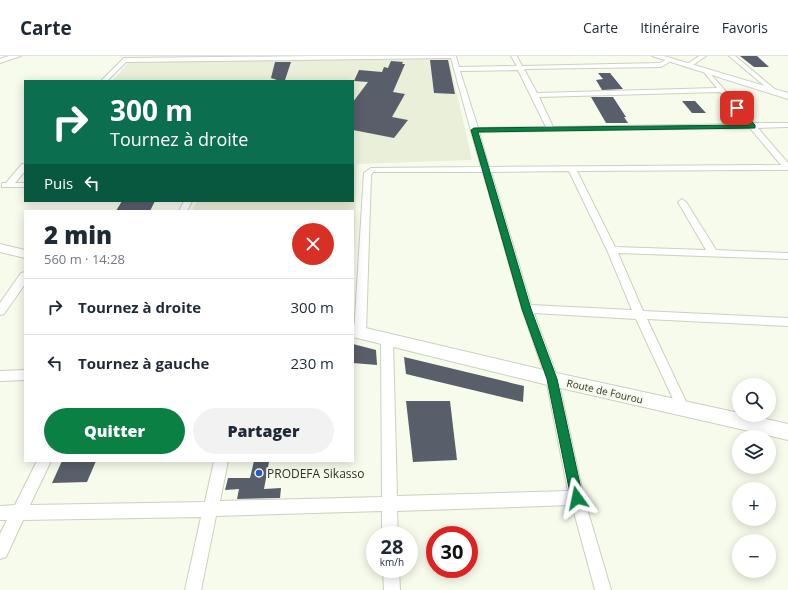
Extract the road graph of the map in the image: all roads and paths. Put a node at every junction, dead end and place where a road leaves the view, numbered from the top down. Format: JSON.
{"nodes":[{"id":1,"x":453,"y":56,"type":"edge"},
{"id":2,"x":514,"y":56,"type":"edge"},
{"id":3,"x":656,"y":56,"type":"edge"},
{"id":4,"x":703,"y":56,"type":"edge"},
{"id":5,"x":732,"y":56,"type":"edge"},
{"id":6,"x":12,"y":57,"type":"edge"},
{"id":7,"x":669,"y":60,"type":"junction"},
{"id":8,"x":0,"y":61,"type":"edge"},
{"id":9,"x":688,"y":66,"type":"junction"},
{"id":10,"x":520,"y":67,"type":"junction"},
{"id":11,"x":457,"y":68,"type":"junction"},
{"id":12,"x":706,"y":71,"type":"junction"},
{"id":13,"x":105,"y":80,"type":"edge"},
{"id":14,"x":721,"y":90,"type":"junction"},
{"id":15,"x":775,"y":92,"type":"junction"},
{"id":16,"x":535,"y":95,"type":"junction"},
{"id":17,"x":788,"y":96,"type":"edge"},
{"id":18,"x":788,"y":125,"type":"edge"},
{"id":19,"x":753,"y":126,"type":"junction"},
{"id":20,"x":550,"y":128,"type":"junction"},
{"id":21,"x":474,"y":130,"type":"junction"},
{"id":22,"x":24,"y":167,"type":"edge"},
{"id":23,"x":788,"y":168,"type":"edge"},
{"id":24,"x":486,"y":169,"type":"junction"},
{"id":25,"x":572,"y":169,"type":"junction"},
{"id":26,"x":4,"y":185,"type":"edge"},
{"id":27,"x":24,"y":185,"type":"edge"},
{"id":28,"x":682,"y":202,"type":"dead end"},
{"id":29,"x":0,"y":248,"type":"edge"},
{"id":30,"x":612,"y":250,"type":"junction"},
{"id":31,"x":713,"y":253,"type":"junction"},
{"id":32,"x":24,"y":254,"type":"edge"},
{"id":33,"x":788,"y":256,"type":"edge"},
{"id":34,"x":24,"y":277,"type":"edge"},
{"id":35,"x":527,"y":309,"type":"junction"},
{"id":36,"x":0,"y":311,"type":"edge"},
{"id":37,"x":639,"y":314,"type":"junction"},
{"id":38,"x":788,"y":322,"type":"edge"},
{"id":39,"x":356,"y":332,"type":"edge"},
{"id":40,"x":387,"y":340,"type":"junction"},
{"id":41,"x":24,"y":375,"type":"edge"},
{"id":42,"x":0,"y":376,"type":"edge"},
{"id":43,"x":552,"y":379,"type":"junction"},
{"id":44,"x":683,"y":408,"type":"junction"},
{"id":45,"x":788,"y":432,"type":"edge"},
{"id":46,"x":44,"y":462,"type":"edge"},
{"id":47,"x":221,"y":462,"type":"edge"},
{"id":48,"x":577,"y":498,"type":"junction"},
{"id":49,"x":390,"y":504,"type":"junction"},
{"id":50,"x":212,"y":509,"type":"junction"},
{"id":51,"x":19,"y":512,"type":"junction"},
{"id":52,"x":0,"y":513,"type":"edge"},
{"id":53,"x":390,"y":526,"type":"edge"},
{"id":54,"x":0,"y":552,"type":"edge"},
{"id":55,"x":391,"y":578,"type":"edge"},
{"id":56,"x":193,"y":590,"type":"edge"},
{"id":57,"x":392,"y":590,"type":"edge"},
{"id":58,"x":603,"y":590,"type":"edge"}],
"edges":[{"from":1,"to":11,"type":"street"},
{"from":1,"to":13,"type":"street"},
{"from":2,"to":10,"type":"street"},
{"from":3,"to":7,"type":"main road"},
{"from":4,"to":9,"type":"street"},
{"from":5,"to":15,"type":"street"},
{"from":6,"to":8,"type":"main road"},
{"from":7,"to":9,"type":"main road"},
{"from":7,"to":10,"type":"street"},
{"from":9,"to":12,"type":"main road"},
{"from":10,"to":11,"type":"street"},
{"from":10,"to":16,"type":"street"},
{"from":11,"to":21,"type":"street"},
{"from":12,"to":14,"type":"street"},
{"from":12,"to":15,"type":"main road"},
{"from":14,"to":16,"type":"street"},
{"from":14,"to":19,"type":"street"},
{"from":15,"to":17,"type":"main road"},
{"from":16,"to":20,"type":"street"},
{"from":18,"to":19,"type":"street"},
{"from":19,"to":20,"type":"street"},
{"from":19,"to":23,"type":"street"},
{"from":20,"to":21,"type":"street"},
{"from":21,"to":24,"type":"street"},
{"from":22,"to":26,"type":"street"},
{"from":23,"to":25,"type":"street"},
{"from":24,"to":25,"type":"street"},
{"from":24,"to":35,"type":"street"},
{"from":24,"to":39,"type":"street"},
{"from":25,"to":30,"type":"street"},
{"from":26,"to":27,"type":"street"},
{"from":28,"to":31,"type":"street"},
{"from":29,"to":32,"type":"main road"},
{"from":30,"to":31,"type":"street"},
{"from":30,"to":37,"type":"street"},
{"from":31,"to":33,"type":"street"},
{"from":34,"to":36,"type":"street"},
{"from":35,"to":37,"type":"street"},
{"from":35,"to":43,"type":"street"},
{"from":37,"to":38,"type":"street"},
{"from":37,"to":44,"type":"street"},
{"from":39,"to":40,"type":"main road","name":"Route de Fourou"},
{"from":40,"to":43,"type":"main road","name":"Route de Fourou"},
{"from":40,"to":49,"type":"street"},
{"from":41,"to":42,"type":"street"},
{"from":43,"to":44,"type":"main road","name":"Route de Fourou"},
{"from":43,"to":48,"type":"street"},
{"from":44,"to":45,"type":"main road","name":"Route de Fourou"},
{"from":46,"to":51,"type":"street"},
{"from":47,"to":50,"type":"street"},
{"from":48,"to":49,"type":"street"},
{"from":48,"to":58,"type":"street"},
{"from":49,"to":50,"type":"street"},
{"from":49,"to":53,"type":"street"},
{"from":50,"to":51,"type":"street"},
{"from":50,"to":56,"type":"street"},
{"from":51,"to":52,"type":"street"},
{"from":51,"to":54,"type":"street"},
{"from":55,"to":57,"type":"street"}]}
